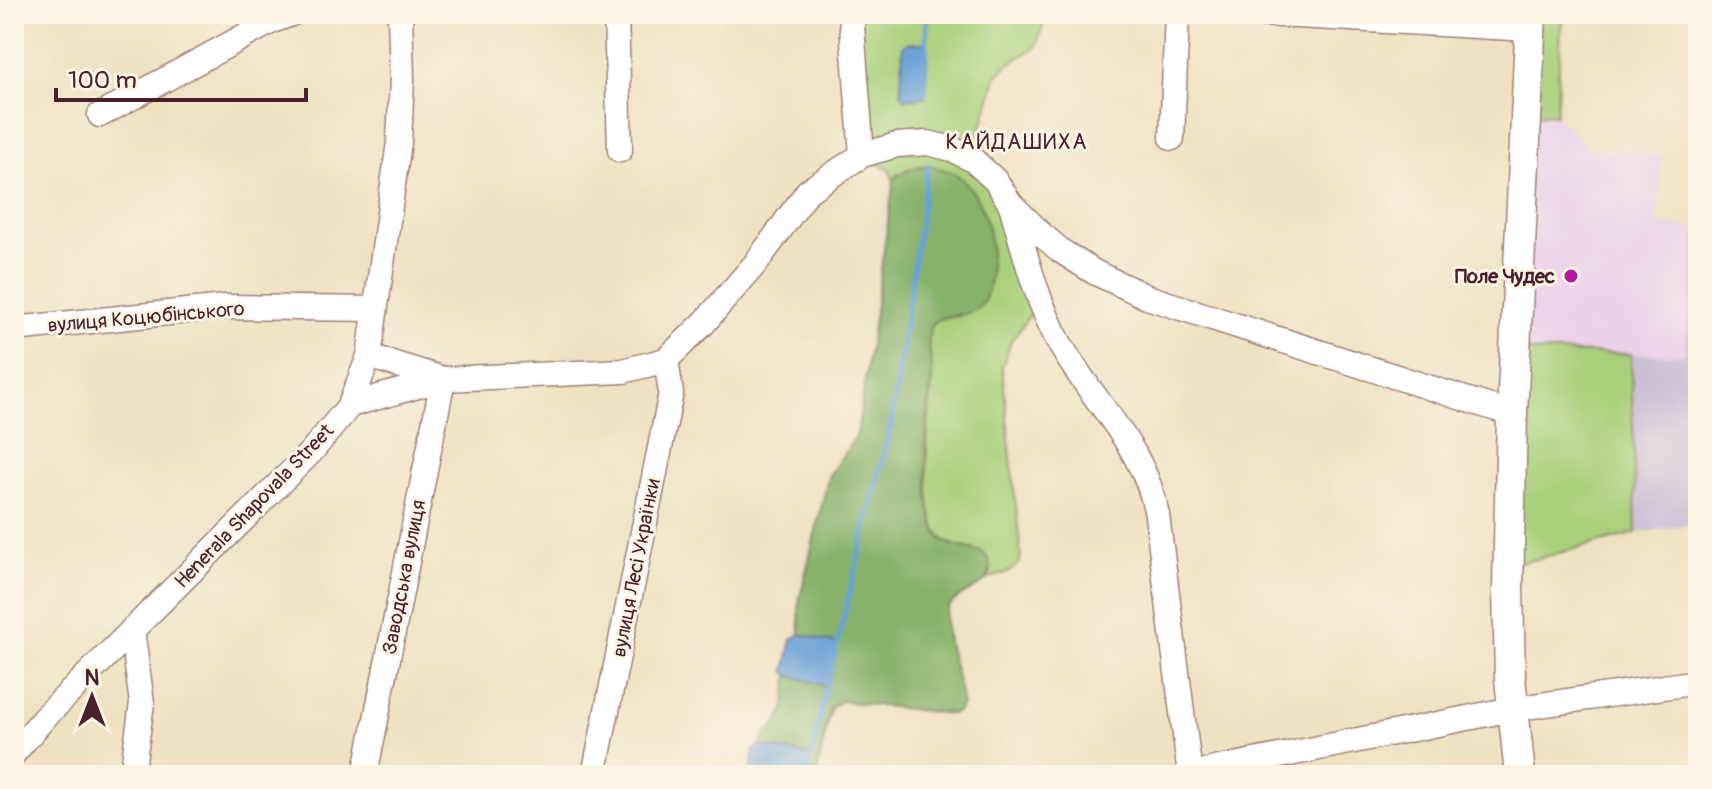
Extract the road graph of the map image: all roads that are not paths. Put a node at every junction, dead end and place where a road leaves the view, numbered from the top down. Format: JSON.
{"nodes":[{"id":1,"x":291,"y":14,"type":"edge"},
{"id":2,"x":400,"y":14,"type":"edge"},
{"id":3,"x":616,"y":14,"type":"edge"},
{"id":4,"x":851,"y":14,"type":"edge"},
{"id":5,"x":1177,"y":14,"type":"edge"},
{"id":6,"x":1260,"y":14,"type":"edge"},
{"id":7,"x":1530,"y":22,"type":"edge"},
{"id":8,"x":100,"y":115,"type":"dead end"},
{"id":9,"x":1172,"y":138,"type":"dead end"},
{"id":10,"x":620,"y":150,"type":"dead end"},
{"id":11,"x":862,"y":155,"type":"junction"},
{"id":12,"x":1010,"y":203,"type":"junction"},
{"id":13,"x":374,"y":309,"type":"junction"},
{"id":14,"x":14,"y":329,"type":"edge"},
{"id":15,"x":369,"y":356,"type":"junction"},
{"id":16,"x":666,"y":360,"type":"junction"},
{"id":17,"x":443,"y":379,"type":"junction"},
{"id":18,"x":350,"y":405,"type":"junction"},
{"id":19,"x":1512,"y":414,"type":"junction"},
{"id":20,"x":132,"y":630,"type":"junction"},
{"id":21,"x":1698,"y":682,"type":"edge"},
{"id":22,"x":1512,"y":709,"type":"junction"},
{"id":23,"x":14,"y":753,"type":"edge"},
{"id":24,"x":1190,"y":774,"type":"edge"},
{"id":25,"x":132,"y":775,"type":"edge"},
{"id":26,"x":365,"y":775,"type":"edge"},
{"id":27,"x":594,"y":775,"type":"edge"},
{"id":28,"x":1520,"y":775,"type":"edge"}],
"edges":[{"from":1,"to":8,"type":"street"},
{"from":2,"to":13,"type":"street","name":"Henerala Shapovala Street"},
{"from":3,"to":10,"type":"street"},
{"from":4,"to":11,"type":"street"},
{"from":5,"to":9,"type":"street"},
{"from":6,"to":7,"type":"street"},
{"from":7,"to":19,"type":"main road"},
{"from":11,"to":12,"type":"street"},
{"from":11,"to":16,"type":"street"},
{"from":12,"to":19,"type":"street"},
{"from":12,"to":24,"type":"street"},
{"from":13,"to":14,"type":"street","name":"вулиця Коцюбінського"},
{"from":13,"to":15,"type":"street","name":"Henerala Shapovala Street"},
{"from":15,"to":17,"type":"street"},
{"from":15,"to":18,"type":"street","name":"Henerala Shapovala Street"},
{"from":16,"to":17,"type":"street"},
{"from":16,"to":27,"type":"street","name":"вулиця Лесі Українки"},
{"from":17,"to":18,"type":"street"},
{"from":17,"to":26,"type":"street","name":"Заводська вулиця"},
{"from":18,"to":20,"type":"street","name":"Henerala Shapovala Street"},
{"from":19,"to":22,"type":"main road"},
{"from":20,"to":23,"type":"street","name":"Henerala Shapovala Street"},
{"from":20,"to":25,"type":"street"},
{"from":21,"to":22,"type":"street"},
{"from":22,"to":24,"type":"street"},
{"from":22,"to":28,"type":"main road"}]}
